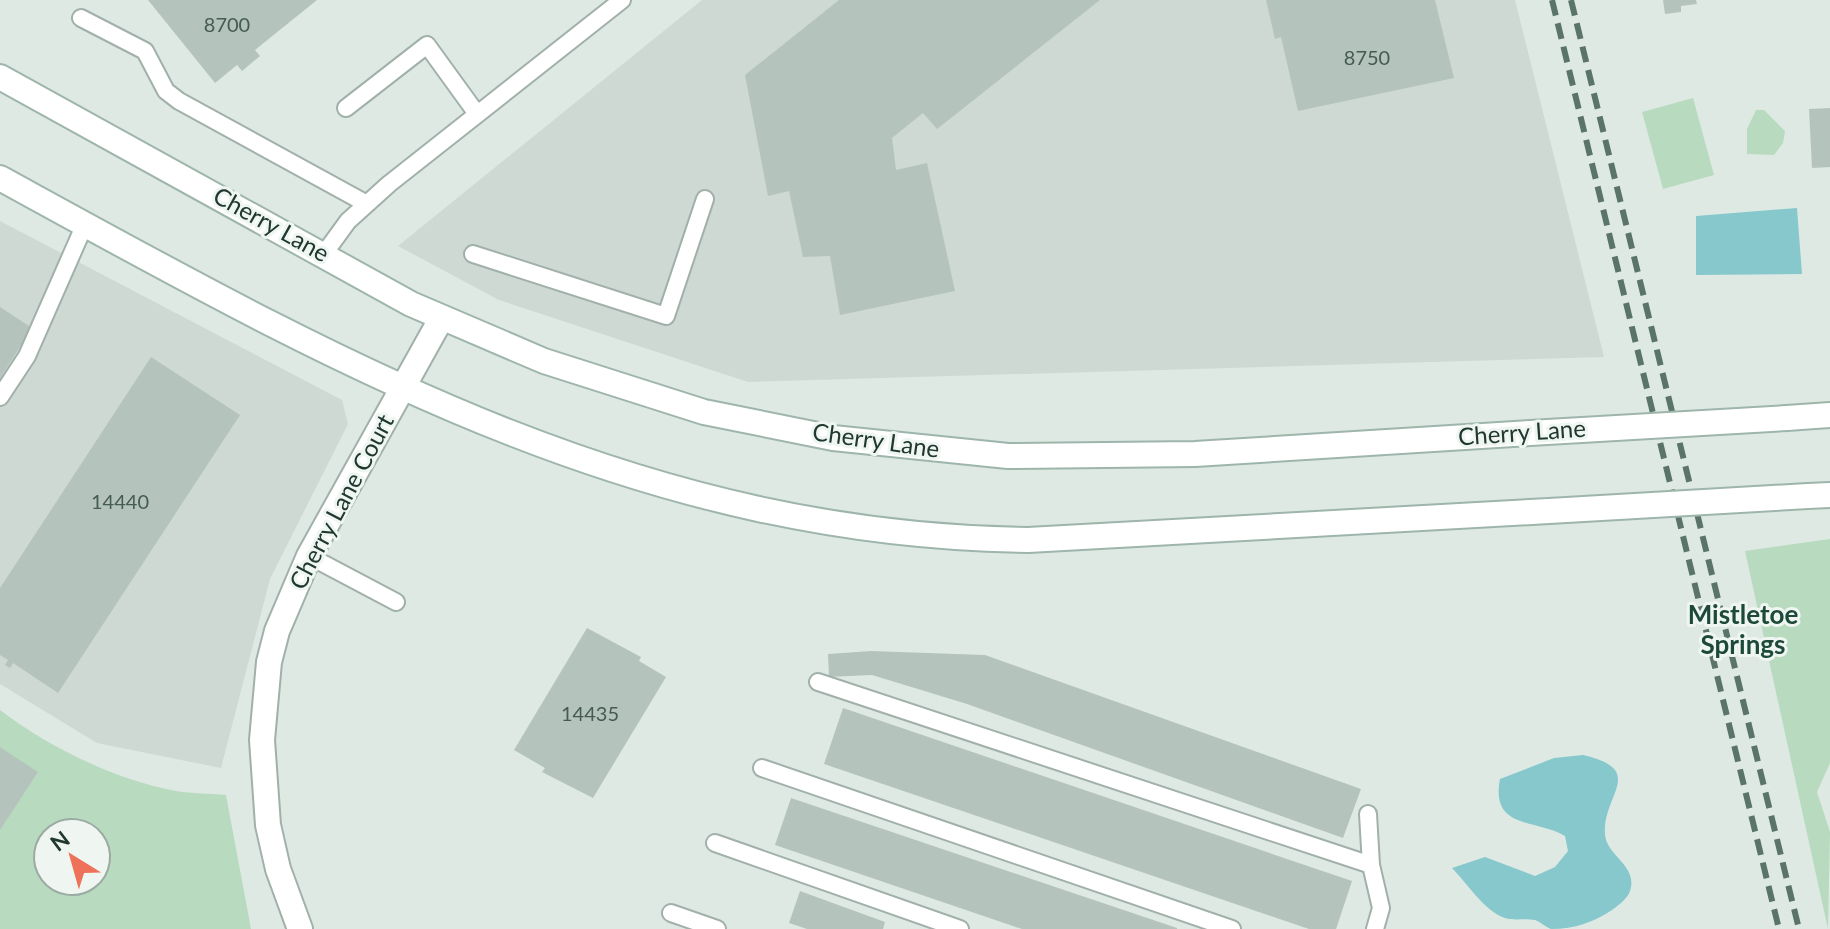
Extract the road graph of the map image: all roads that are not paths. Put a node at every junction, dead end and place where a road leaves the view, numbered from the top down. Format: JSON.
{"nodes":[{"id":1,"x":622,"y":0,"type":"edge"},
{"id":2,"x":81,"y":18,"type":"dead end"},
{"id":3,"x":0,"y":77,"type":"edge"},
{"id":4,"x":346,"y":108,"type":"dead end"},
{"id":5,"x":477,"y":114,"type":"junction"},
{"id":6,"x":0,"y":178,"type":"edge"},
{"id":7,"x":705,"y":199,"type":"dead end"},
{"id":8,"x":367,"y":204,"type":"junction"},
{"id":9,"x":85,"y":224,"type":"junction"},
{"id":10,"x":324,"y":254,"type":"junction"},
{"id":11,"x":473,"y":254,"type":"dead end"},
{"id":12,"x":441,"y":319,"type":"junction"},
{"id":13,"x":403,"y":388,"type":"junction"},
{"id":14,"x":0,"y":397,"type":"edge"},
{"id":15,"x":1830,"y":415,"type":"edge"},
{"id":16,"x":1819,"y":495,"type":"edge"},
{"id":17,"x":309,"y":556,"type":"junction"},
{"id":18,"x":396,"y":602,"type":"dead end"},
{"id":19,"x":818,"y":682,"type":"dead end"},
{"id":20,"x":762,"y":768,"type":"dead end"},
{"id":21,"x":1368,"y":814,"type":"dead end"},
{"id":22,"x":715,"y":843,"type":"dead end"},
{"id":23,"x":1371,"y":865,"type":"junction"},
{"id":24,"x":671,"y":913,"type":"dead end"},
{"id":25,"x":300,"y":929,"type":"edge"},
{"id":26,"x":717,"y":929,"type":"edge"},
{"id":27,"x":960,"y":929,"type":"edge"},
{"id":28,"x":1232,"y":929,"type":"edge"},
{"id":29,"x":1375,"y":929,"type":"edge"}],
"edges":[{"from":1,"to":5,"type":"lane"},
{"from":2,"to":8,"type":"lane"},
{"from":3,"to":10,"type":"main road","name":"Cherry Lane"},
{"from":4,"to":5,"type":"lane"},
{"from":5,"to":8,"type":"lane"},
{"from":6,"to":9,"type":"main road"},
{"from":7,"to":11,"type":"lane"},
{"from":8,"to":10,"type":"lane"},
{"from":9,"to":13,"type":"main road"},
{"from":9,"to":14,"type":"lane"},
{"from":10,"to":12,"type":"main road","name":"Cherry Lane"},
{"from":12,"to":13,"type":"main road","name":"Cherry Lane Court"},
{"from":12,"to":15,"type":"main road","name":"Cherry Lane","bridge":true},
{"from":13,"to":16,"type":"main road","bridge":true},
{"from":13,"to":17,"type":"main road","name":"Cherry Lane Court"},
{"from":17,"to":18,"type":"lane"},
{"from":17,"to":25,"type":"main road","name":"Cherry Lane Court"},
{"from":19,"to":23,"type":"lane"},
{"from":20,"to":28,"type":"lane"},
{"from":21,"to":23,"type":"lane"},
{"from":22,"to":27,"type":"lane"},
{"from":23,"to":29,"type":"lane"},
{"from":24,"to":26,"type":"lane"}]}
